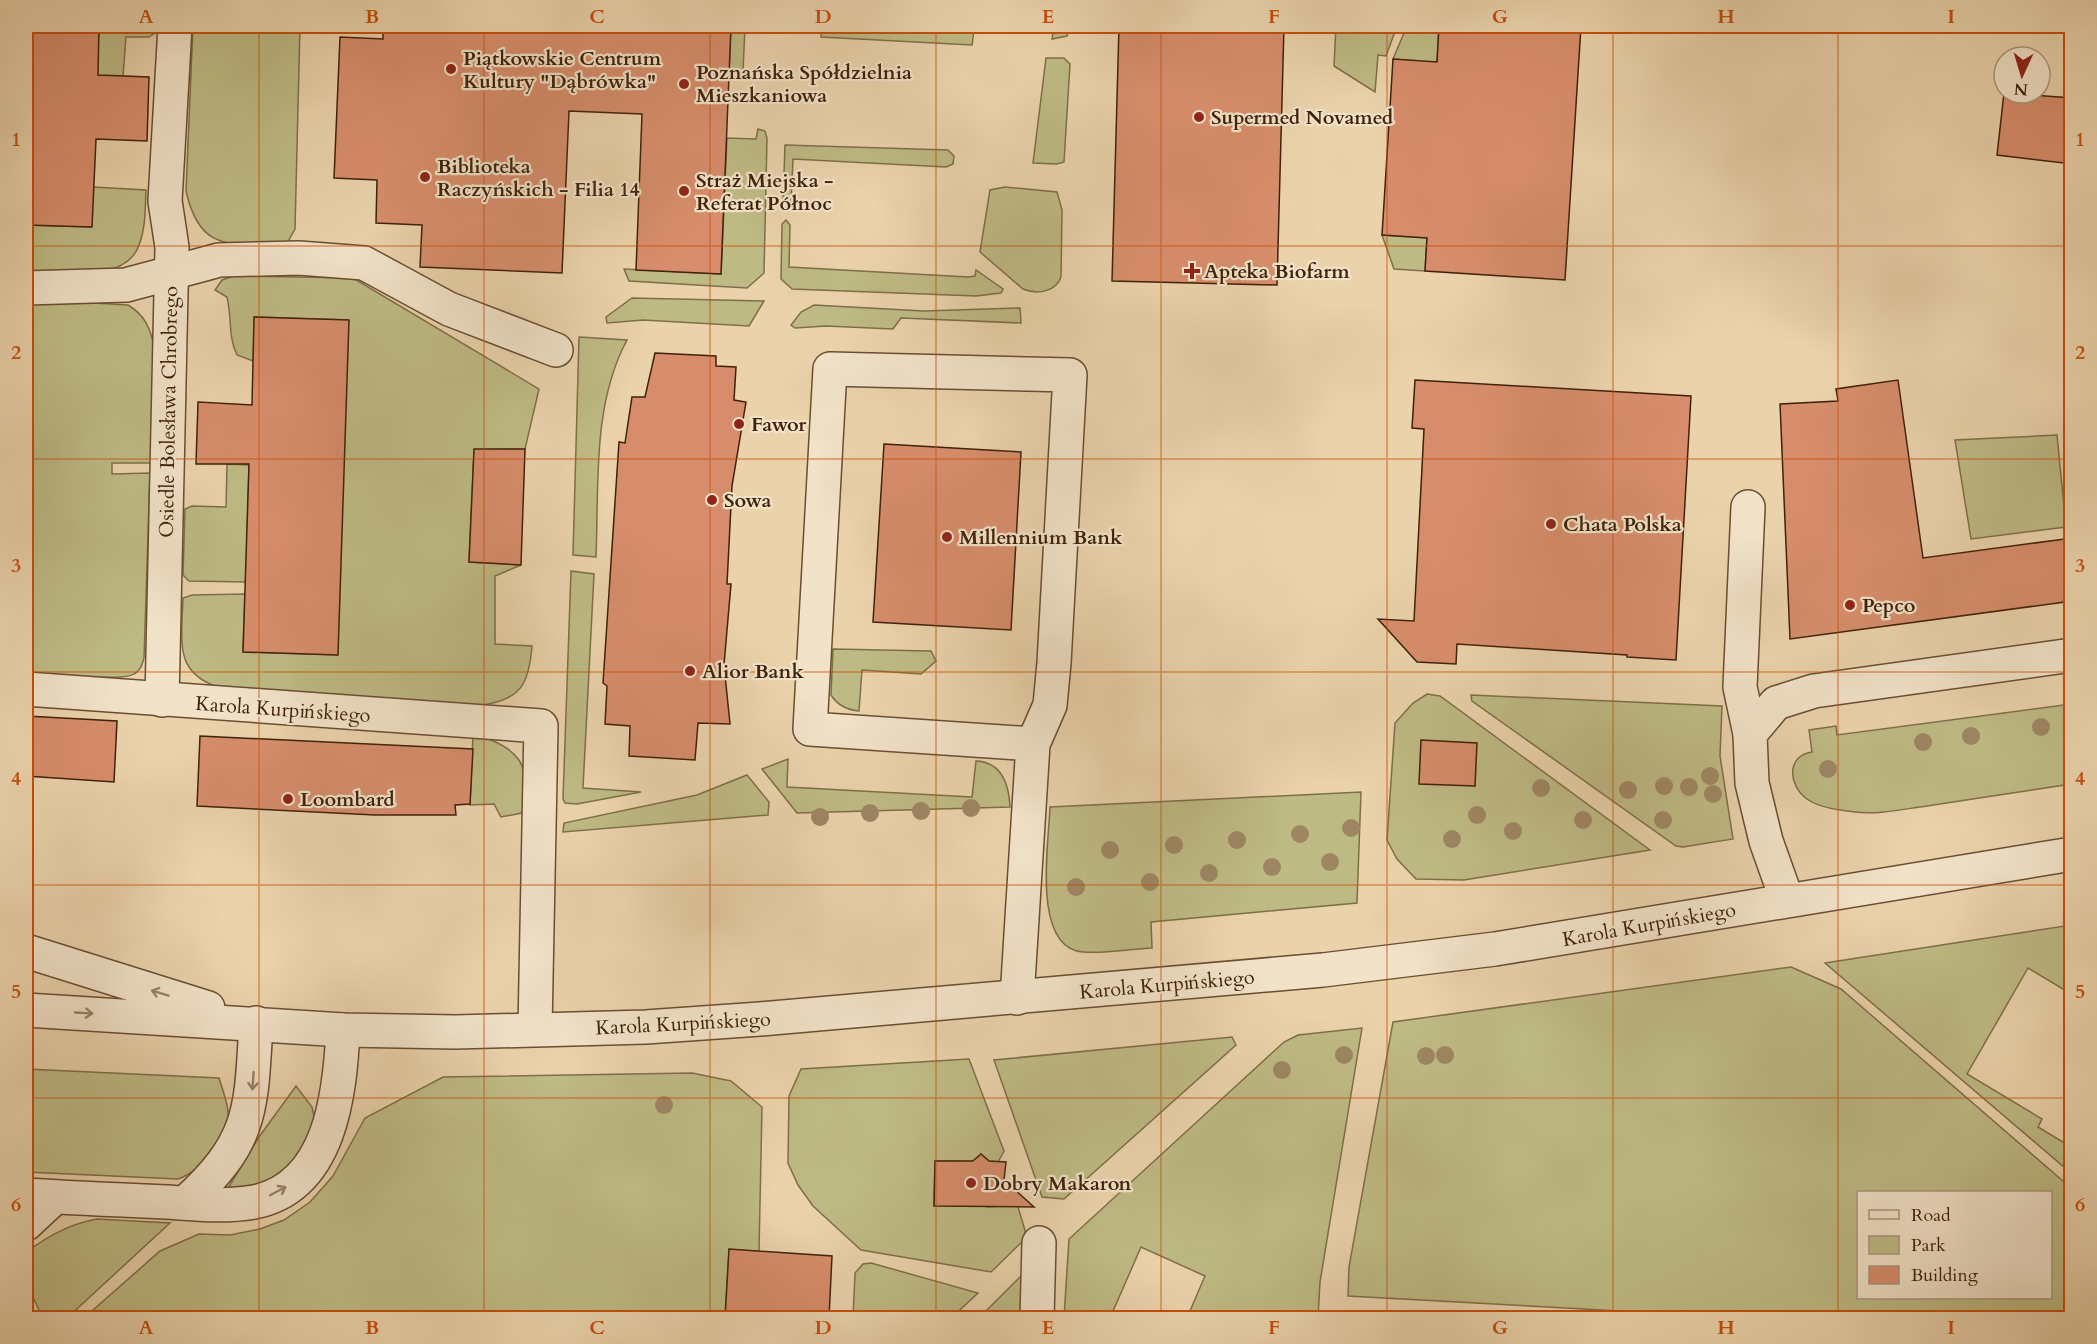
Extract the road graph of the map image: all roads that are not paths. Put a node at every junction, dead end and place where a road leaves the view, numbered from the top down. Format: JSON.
{"nodes":[{"id":1,"x":175,"y":26,"type":"edge"},
{"id":2,"x":170,"y":272,"type":"junction"},
{"id":3,"x":26,"y":288,"type":"edge"},
{"id":4,"x":556,"y":350,"type":"dead end"},
{"id":5,"x":1748,"y":507,"type":"dead end"},
{"id":6,"x":2072,"y":655,"type":"edge"},
{"id":7,"x":26,"y":689,"type":"edge"},
{"id":8,"x":162,"y":700,"type":"junction"},
{"id":9,"x":1750,"y":734,"type":"junction"},
{"id":10,"x":1033,"y":744,"type":"junction"},
{"id":11,"x":2072,"y":839,"type":"edge"},
{"id":12,"x":2072,"y":854,"type":"edge"},
{"id":13,"x":2036,"y":859,"type":"junction"},
{"id":14,"x":1787,"y":900,"type":"junction"},
{"id":15,"x":26,"y":951,"type":"edge"},
{"id":16,"x":1017,"y":998,"type":"junction"},
{"id":17,"x":26,"y":1011,"type":"edge"},
{"id":18,"x":256,"y":1023,"type":"junction"},
{"id":19,"x":535,"y":1029,"type":"junction"},
{"id":20,"x":343,"y":1030,"type":"junction"},
{"id":21,"x":40,"y":1196,"type":"edge"},
{"id":22,"x":184,"y":1203,"type":"junction"},
{"id":23,"x":26,"y":1224,"type":"edge"},
{"id":24,"x":1039,"y":1243,"type":"dead end"},
{"id":25,"x":1037,"y":1318,"type":"edge"}],
"edges":[{"from":1,"to":2,"type":"street"},
{"from":2,"to":3,"type":"street","name":"Osiedle Bolesława Chrobrego"},
{"from":2,"to":4,"type":"street"},
{"from":2,"to":8,"type":"street","name":"Osiedle Bolesława Chrobrego"},
{"from":5,"to":9,"type":"street"},
{"from":6,"to":9,"type":"street"},
{"from":7,"to":8,"type":"street","name":"Karola Kurpińskiego"},
{"from":8,"to":19,"type":"street","name":"Karola Kurpińskiego"},
{"from":9,"to":14,"type":"street"},
{"from":10,"to":10,"type":"street"},
{"from":10,"to":16,"type":"street"},
{"from":11,"to":13,"type":"street"},
{"from":12,"to":13,"type":"street","name":"Karola Kurpińskiego"},
{"from":13,"to":14,"type":"street","name":"Karola Kurpińskiego"},
{"from":14,"to":16,"type":"street","name":"Karola Kurpińskiego"},
{"from":18,"to":15,"type":"street","name":"Karola Kurpińskiego","one_way":true},
{"from":16,"to":19,"type":"street","name":"Karola Kurpińskiego"},
{"from":17,"to":18,"type":"street","name":"Karola Kurpińskiego","one_way":true},
{"from":18,"to":20,"type":"street","name":"Karola Kurpińskiego"},
{"from":18,"to":22,"type":"street","one_way":true},
{"from":19,"to":20,"type":"street","name":"Karola Kurpińskiego"},
{"from":22,"to":20,"type":"street","one_way":true},
{"from":21,"to":22,"type":"street"},
{"from":21,"to":23,"type":"street"},
{"from":24,"to":25,"type":"street"}]}
